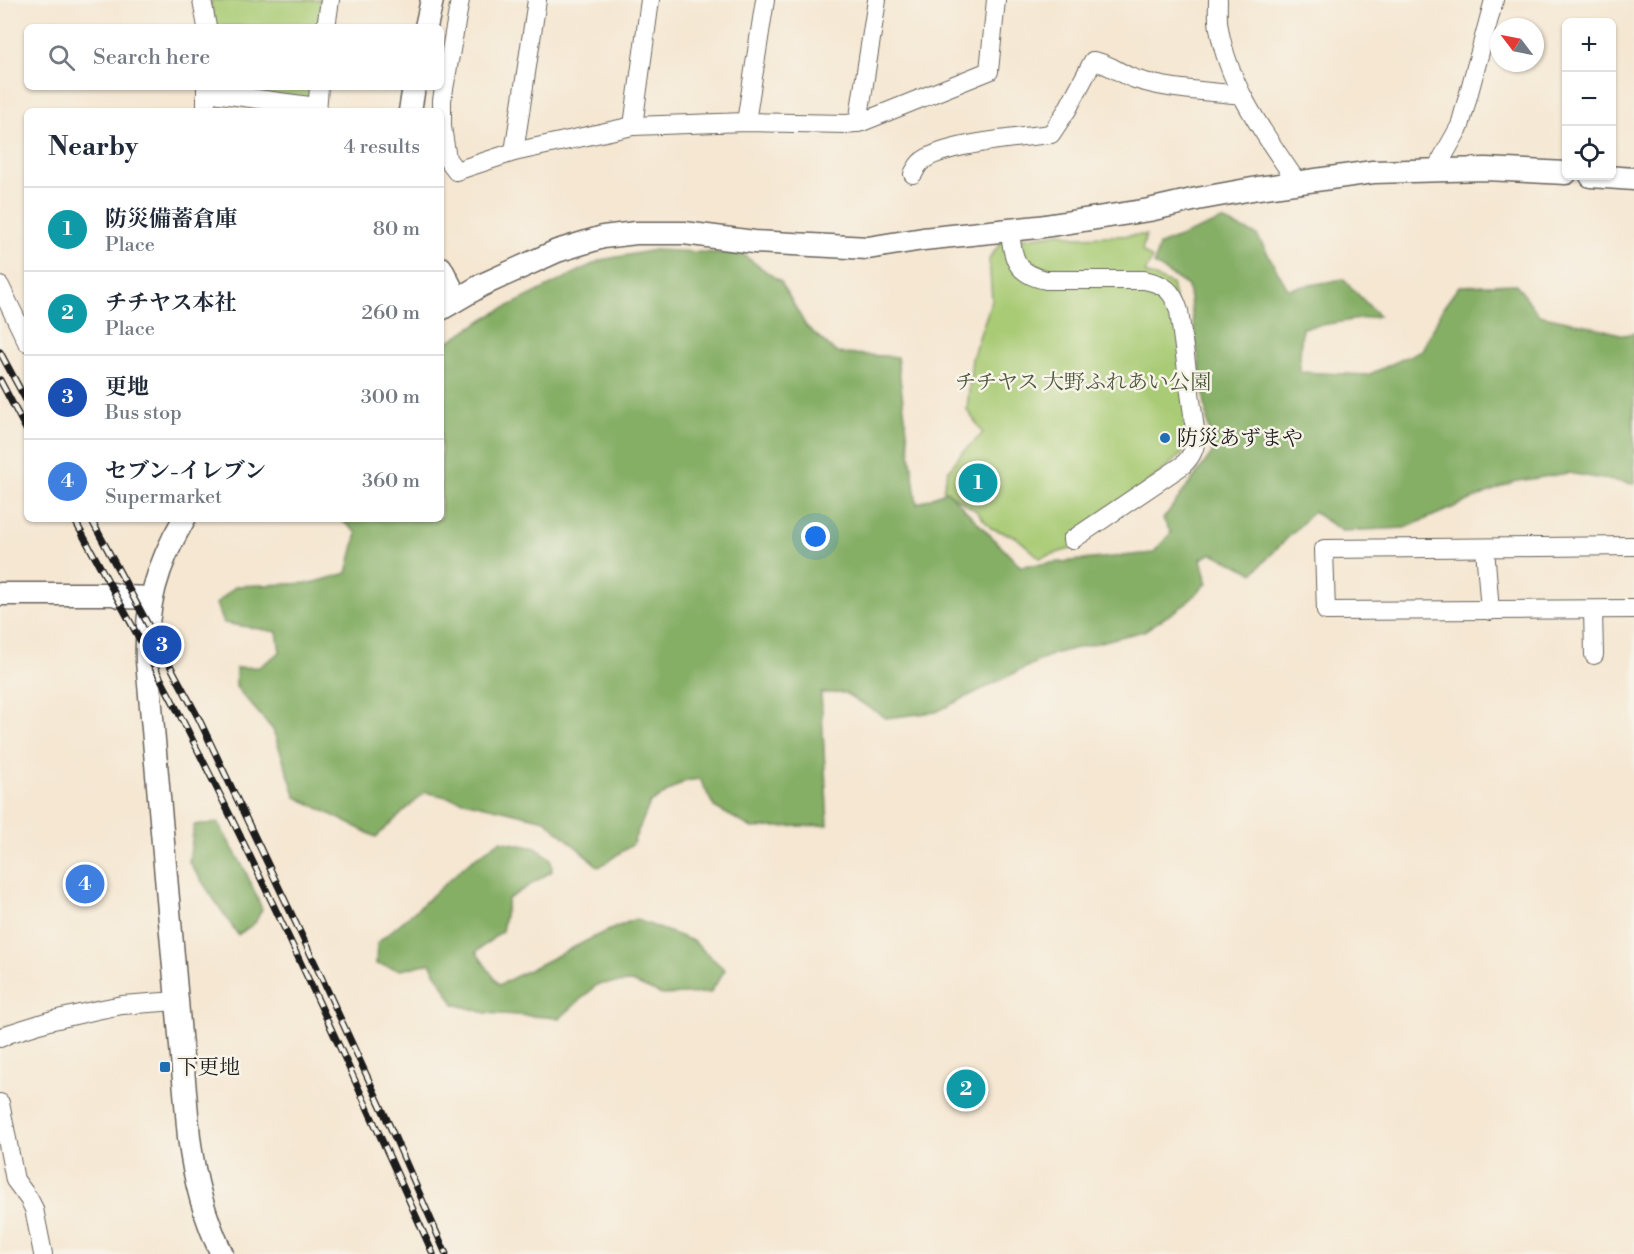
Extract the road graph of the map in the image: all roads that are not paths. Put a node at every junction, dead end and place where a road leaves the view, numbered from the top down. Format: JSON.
{"nodes":[{"id":1,"x":202,"y":0,"type":"edge"},
{"id":2,"x":330,"y":0,"type":"edge"},
{"id":3,"x":432,"y":0,"type":"edge"},
{"id":4,"x":460,"y":0,"type":"edge"},
{"id":5,"x":537,"y":0,"type":"edge"},
{"id":6,"x":650,"y":0,"type":"edge"},
{"id":7,"x":765,"y":0,"type":"edge"},
{"id":8,"x":877,"y":0,"type":"edge"},
{"id":9,"x":996,"y":0,"type":"edge"},
{"id":10,"x":1218,"y":0,"type":"edge"},
{"id":11,"x":1494,"y":0,"type":"edge"},
{"id":12,"x":206,"y":24,"type":"edge"},
{"id":13,"x":326,"y":24,"type":"edge"},
{"id":14,"x":427,"y":24,"type":"edge"},
{"id":15,"x":444,"y":89,"type":"edge"},
{"id":16,"x":206,"y":90,"type":"edge"},
{"id":17,"x":212,"y":90,"type":"edge"},
{"id":18,"x":320,"y":90,"type":"edge"},
{"id":19,"x":414,"y":90,"type":"edge"},
{"id":20,"x":444,"y":90,"type":"edge"},
{"id":21,"x":1241,"y":95,"type":"junction"},
{"id":22,"x":206,"y":108,"type":"edge"},
{"id":23,"x":311,"y":108,"type":"edge"},
{"id":24,"x":317,"y":108,"type":"edge"},
{"id":25,"x":410,"y":108,"type":"edge"},
{"id":26,"x":442,"y":108,"type":"edge"},
{"id":27,"x":746,"y":122,"type":"junction"},
{"id":28,"x":858,"y":123,"type":"junction"},
{"id":29,"x":633,"y":126,"type":"junction"},
{"id":30,"x":444,"y":140,"type":"edge"},
{"id":31,"x":514,"y":152,"type":"junction"},
{"id":32,"x":1436,"y":169,"type":"junction"},
{"id":33,"x":1562,"y":173,"type":"edge"},
{"id":34,"x":913,"y":174,"type":"dead end"},
{"id":35,"x":1616,"y":178,"type":"edge"},
{"id":36,"x":1634,"y":179,"type":"edge"},
{"id":37,"x":1297,"y":182,"type":"junction"},
{"id":38,"x":1010,"y":230,"type":"junction"},
{"id":39,"x":444,"y":282,"type":"edge"},
{"id":40,"x":0,"y":286,"type":"edge"},
{"id":41,"x":449,"y":304,"type":"edge"},
{"id":42,"x":24,"y":336,"type":"edge"},
{"id":43,"x":182,"y":522,"type":"edge"},
{"id":44,"x":1072,"y":540,"type":"dead end"},
{"id":45,"x":1634,"y":546,"type":"edge"},
{"id":46,"x":1485,"y":548,"type":"junction"},
{"id":47,"x":0,"y":594,"type":"edge"},
{"id":48,"x":151,"y":598,"type":"junction"},
{"id":49,"x":1634,"y":609,"type":"edge"},
{"id":50,"x":1490,"y":610,"type":"junction"},
{"id":51,"x":1593,"y":610,"type":"junction"},
{"id":52,"x":1594,"y":655,"type":"dead end"},
{"id":53,"x":177,"y":1001,"type":"junction"},
{"id":54,"x":0,"y":1038,"type":"edge"},
{"id":55,"x":0,"y":1103,"type":"edge"},
{"id":56,"x":43,"y":1254,"type":"edge"},
{"id":57,"x":222,"y":1254,"type":"edge"}],
"edges":[{"from":1,"to":12,"type":"street"},
{"from":2,"to":13,"type":"street"},
{"from":3,"to":14,"type":"street"},
{"from":4,"to":15,"type":"street"},
{"from":5,"to":31,"type":"street"},
{"from":6,"to":29,"type":"street"},
{"from":7,"to":27,"type":"street"},
{"from":8,"to":28,"type":"street"},
{"from":9,"to":28,"type":"street"},
{"from":10,"to":21,"type":"street"},
{"from":11,"to":32,"type":"street"},
{"from":16,"to":22,"type":"street"},
{"from":17,"to":23,"type":"street"},
{"from":18,"to":24,"type":"street"},
{"from":19,"to":25,"type":"street"},
{"from":20,"to":26,"type":"street"},
{"from":21,"to":34,"type":"street"},
{"from":21,"to":37,"type":"street"},
{"from":27,"to":28,"type":"street"},
{"from":27,"to":29,"type":"street"},
{"from":29,"to":31,"type":"street"},
{"from":30,"to":31,"type":"street"},
{"from":32,"to":33,"type":"street"},
{"from":32,"to":37,"type":"street"},
{"from":35,"to":36,"type":"street"},
{"from":37,"to":38,"type":"street"},
{"from":38,"to":41,"type":"street"},
{"from":38,"to":44,"type":"street"},
{"from":39,"to":41,"type":"street"},
{"from":40,"to":42,"type":"street"},
{"from":43,"to":48,"type":"street"},
{"from":45,"to":46,"type":"street"},
{"from":46,"to":50,"type":"street"},
{"from":46,"to":50,"type":"street"},
{"from":47,"to":48,"type":"street"},
{"from":48,"to":53,"type":"street"},
{"from":49,"to":51,"type":"street"},
{"from":50,"to":51,"type":"street"},
{"from":51,"to":52,"type":"street"},
{"from":53,"to":54,"type":"street"},
{"from":53,"to":57,"type":"street"},
{"from":55,"to":56,"type":"street"}]}
